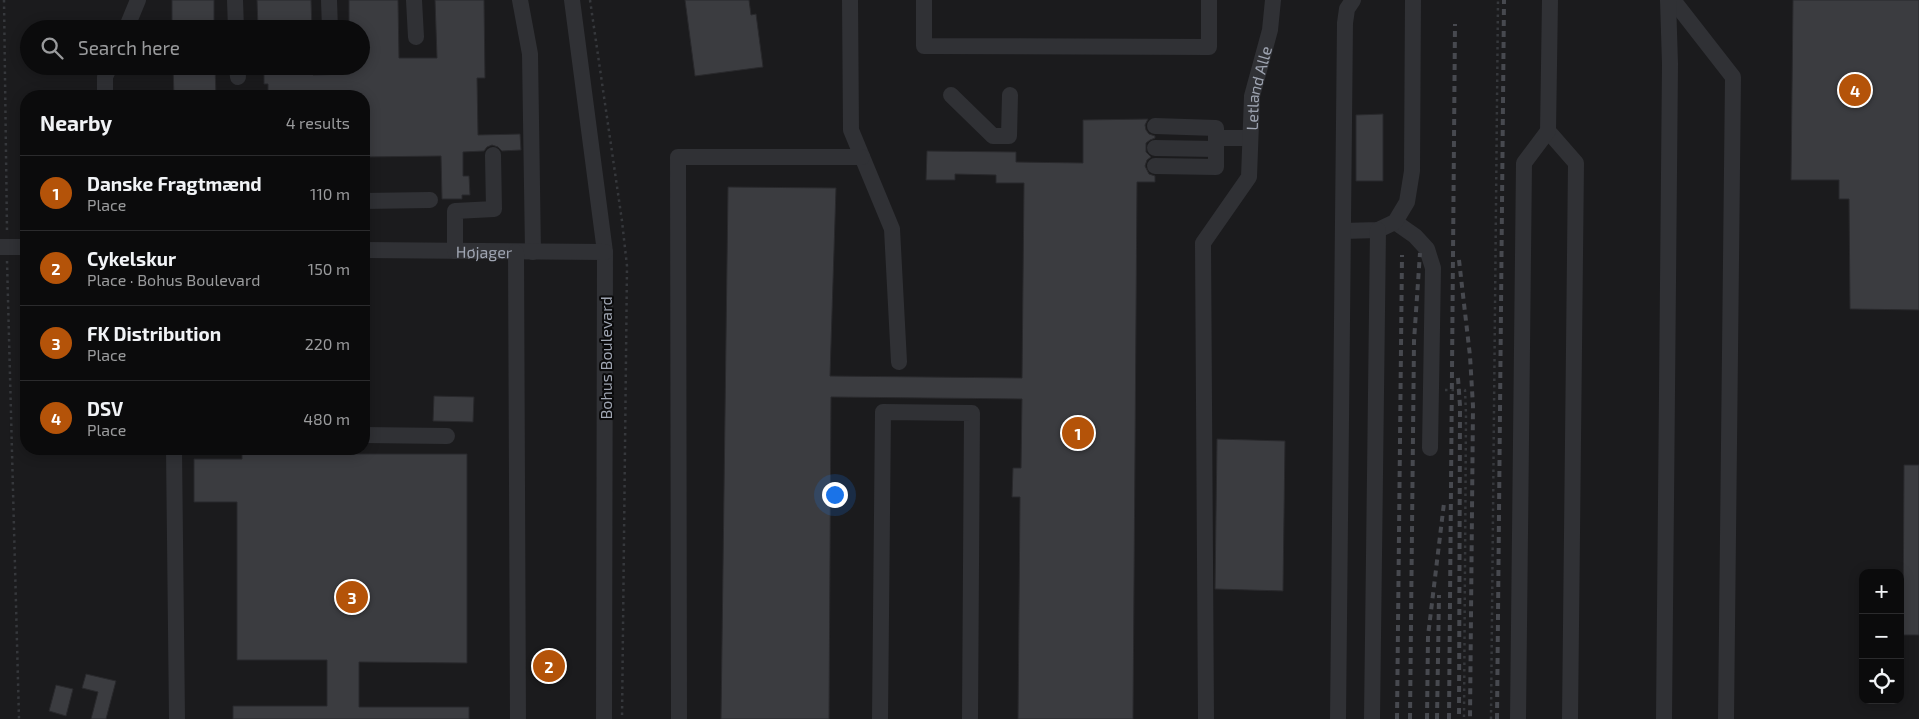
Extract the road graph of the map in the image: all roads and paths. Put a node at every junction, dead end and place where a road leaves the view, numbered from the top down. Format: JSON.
{"nodes":[{"id":1,"x":4,"y":0,"type":"edge"},
{"id":2,"x":138,"y":0,"type":"edge"},
{"id":3,"x":235,"y":0,"type":"edge"},
{"id":4,"x":329,"y":0,"type":"edge"},
{"id":5,"x":414,"y":0,"type":"edge"},
{"id":6,"x":520,"y":0,"type":"edge"},
{"id":7,"x":572,"y":0,"type":"edge"},
{"id":8,"x":850,"y":0,"type":"edge"},
{"id":9,"x":924,"y":0,"type":"edge"},
{"id":10,"x":1209,"y":0,"type":"edge"},
{"id":11,"x":1273,"y":0,"type":"edge"},
{"id":12,"x":1353,"y":0,"type":"edge"},
{"id":13,"x":1412,"y":0,"type":"edge"},
{"id":14,"x":1498,"y":0,"type":"edge"},
{"id":15,"x":1550,"y":0,"type":"edge"},
{"id":16,"x":1668,"y":0,"type":"edge"},
{"id":17,"x":1673,"y":0,"type":"edge"},
{"id":18,"x":130,"y":20,"type":"edge"},
{"id":19,"x":236,"y":20,"type":"edge"},
{"id":20,"x":330,"y":20,"type":"edge"},
{"id":21,"x":416,"y":37,"type":"dead end"},
{"id":22,"x":106,"y":75,"type":"edge"},
{"id":23,"x":105,"y":90,"type":"edge"},
{"id":24,"x":951,"y":95,"type":"dead end"},
{"id":25,"x":1010,"y":95,"type":"dead end"},
{"id":26,"x":1155,"y":126,"type":"dead end"},
{"id":27,"x":1548,"y":131,"type":"junction"},
{"id":28,"x":1250,"y":138,"type":"junction"},
{"id":29,"x":1216,"y":148,"type":"junction"},
{"id":30,"x":493,"y":155,"type":"dead end"},
{"id":31,"x":862,"y":157,"type":"junction"},
{"id":32,"x":1155,"y":157,"type":"dead end"},
{"id":33,"x":370,"y":200,"type":"edge"},
{"id":34,"x":430,"y":200,"type":"dead end"},
{"id":35,"x":1395,"y":222,"type":"junction"},
{"id":36,"x":1378,"y":230,"type":"junction"},
{"id":37,"x":1343,"y":231,"type":"junction"},
{"id":38,"x":4,"y":247,"type":"edge"},
{"id":39,"x":20,"y":247,"type":"edge"},
{"id":40,"x":370,"y":250,"type":"edge"},
{"id":41,"x":455,"y":251,"type":"junction"},
{"id":42,"x":516,"y":252,"type":"junction"},
{"id":43,"x":533,"y":252,"type":"junction"},
{"id":44,"x":605,"y":252,"type":"junction"},
{"id":45,"x":899,"y":362,"type":"dead end"},
{"id":46,"x":1431,"y":390,"type":"junction"},
{"id":47,"x":370,"y":434,"type":"edge"},
{"id":48,"x":447,"y":436,"type":"dead end"},
{"id":49,"x":1430,"y":448,"type":"dead end"},
{"id":50,"x":174,"y":455,"type":"edge"},
{"id":51,"x":19,"y":719,"type":"edge"},
{"id":52,"x":177,"y":719,"type":"edge"},
{"id":53,"x":518,"y":719,"type":"edge"},
{"id":54,"x":604,"y":719,"type":"edge"},
{"id":55,"x":679,"y":719,"type":"edge"},
{"id":56,"x":880,"y":719,"type":"edge"},
{"id":57,"x":970,"y":719,"type":"edge"},
{"id":58,"x":1206,"y":719,"type":"edge"},
{"id":59,"x":1338,"y":719,"type":"edge"},
{"id":60,"x":1372,"y":719,"type":"edge"},
{"id":61,"x":1464,"y":719,"type":"edge"},
{"id":62,"x":1491,"y":719,"type":"edge"},
{"id":63,"x":1518,"y":719,"type":"edge"},
{"id":64,"x":1570,"y":719,"type":"edge"},
{"id":65,"x":1664,"y":719,"type":"edge"},
{"id":66,"x":1726,"y":719,"type":"edge"}],
"edges":[{"from":1,"to":38,"type":"path"},
{"from":2,"to":18,"type":"street"},
{"from":3,"to":19,"type":"street"},
{"from":4,"to":20,"type":"street"},
{"from":5,"to":21,"type":"street"},
{"from":6,"to":43,"type":"street"},
{"from":7,"to":44,"type":"street","name":"Bohus Boulevard"},
{"from":8,"to":31,"type":"street"},
{"from":9,"to":10,"type":"street"},
{"from":11,"to":28,"type":"street","name":"Letland Alle"},
{"from":12,"to":37,"type":"street"},
{"from":13,"to":35,"type":"street"},
{"from":14,"to":62,"type":"path"},
{"from":15,"to":27,"type":"street"},
{"from":16,"to":65,"type":"street"},
{"from":17,"to":66,"type":"street"},
{"from":22,"to":23,"type":"street"},
{"from":24,"to":25,"type":"street"},
{"from":26,"to":29,"type":"street"},
{"from":27,"to":63,"type":"street"},
{"from":27,"to":64,"type":"street"},
{"from":28,"to":29,"type":"street"},
{"from":28,"to":58,"type":"street","name":"Letland Alle"},
{"from":29,"to":32,"type":"street"},
{"from":30,"to":41,"type":"street"},
{"from":31,"to":45,"type":"street"},
{"from":31,"to":55,"type":"street"},
{"from":33,"to":34,"type":"street"},
{"from":35,"to":36,"type":"street"},
{"from":35,"to":46,"type":"street"},
{"from":36,"to":37,"type":"street"},
{"from":36,"to":60,"type":"street"},
{"from":37,"to":59,"type":"street"},
{"from":38,"to":39,"type":"street"},
{"from":38,"to":51,"type":"path"},
{"from":40,"to":41,"type":"street","name":"Højager"},
{"from":41,"to":42,"type":"street","name":"Højager"},
{"from":42,"to":43,"type":"street","name":"Højager"},
{"from":42,"to":53,"type":"street"},
{"from":43,"to":44,"type":"street","name":"Højager"},
{"from":44,"to":54,"type":"street","name":"Bohus Boulevard"},
{"from":46,"to":49,"type":"street"},
{"from":46,"to":61,"type":"path"},
{"from":47,"to":48,"type":"street"},
{"from":50,"to":52,"type":"street"},
{"from":56,"to":57,"type":"street"}]}
